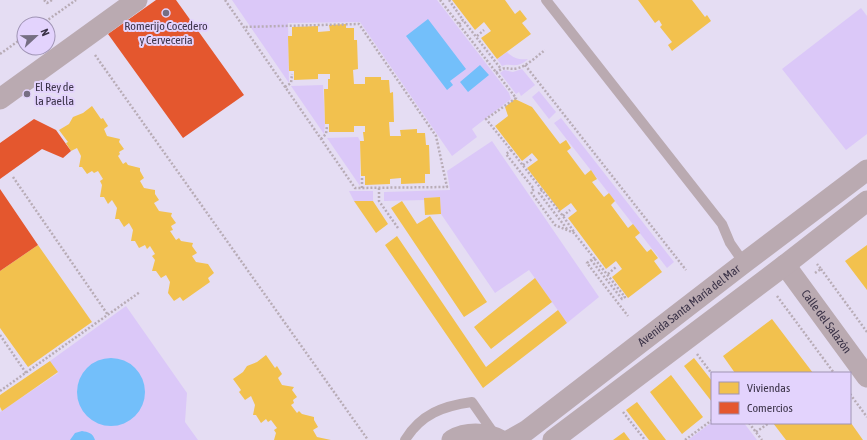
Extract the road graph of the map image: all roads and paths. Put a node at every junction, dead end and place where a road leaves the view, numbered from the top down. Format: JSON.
{"nodes":[{"id":1,"x":44,"y":0,"type":"edge"},
{"id":2,"x":52,"y":0,"type":"edge"},
{"id":3,"x":76,"y":0,"type":"edge"},
{"id":4,"x":118,"y":0,"type":"edge"},
{"id":5,"x":137,"y":0,"type":"edge"},
{"id":6,"x":225,"y":0,"type":"edge"},
{"id":7,"x":440,"y":0,"type":"edge"},
{"id":8,"x":449,"y":0,"type":"edge"},
{"id":9,"x":546,"y":0,"type":"edge"},
{"id":10,"x":53,"y":16,"type":"edge"},
{"id":11,"x":463,"y":20,"type":"junction"},
{"id":12,"x":458,"y":24,"type":"junction"},
{"id":13,"x":244,"y":27,"type":"junction"},
{"id":14,"x":484,"y":30,"type":"dead end"},
{"id":15,"x":477,"y":36,"type":"junction"},
{"id":16,"x":16,"y":43,"type":"edge"},
{"id":17,"x":545,"y":50,"type":"dead end"},
{"id":18,"x":94,"y":53,"type":"dead end"},
{"id":19,"x":0,"y":54,"type":"edge"},
{"id":20,"x":525,"y":65,"type":"junction"},
{"id":21,"x":501,"y":69,"type":"junction"},
{"id":22,"x":496,"y":73,"type":"junction"},
{"id":23,"x":292,"y":74,"type":"dead end"},
{"id":24,"x":0,"y":85,"type":"edge"},
{"id":25,"x":286,"y":87,"type":"junction"},
{"id":26,"x":0,"y":99,"type":"edge"},
{"id":27,"x":326,"y":126,"type":"dead end"},
{"id":28,"x":321,"y":138,"type":"junction"},
{"id":29,"x":511,"y":150,"type":"junction"},
{"id":30,"x":532,"y":159,"type":"dead end"},
{"id":31,"x":523,"y":165,"type":"junction"},
{"id":32,"x":867,"y":170,"type":"edge"},
{"id":33,"x":14,"y":177,"type":"dead end"},
{"id":34,"x":362,"y":178,"type":"dead end"},
{"id":35,"x":362,"y":188,"type":"junction"},
{"id":36,"x":379,"y":188,"type":"junction"},
{"id":37,"x":542,"y":190,"type":"junction"},
{"id":38,"x":867,"y":201,"type":"edge"},
{"id":39,"x":570,"y":210,"type":"dead end"},
{"id":40,"x":563,"y":216,"type":"junction"},
{"id":41,"x":398,"y":228,"type":"dead end"},
{"id":42,"x":567,"y":230,"type":"junction"},
{"id":43,"x":574,"y":233,"type":"junction"},
{"id":44,"x":592,"y":259,"type":"junction"},
{"id":45,"x":744,"y":263,"type":"junction"},
{"id":46,"x":785,"y":265,"type":"junction"},
{"id":47,"x":616,"y":268,"type":"dead end"},
{"id":48,"x":821,"y":269,"type":"dead end"},
{"id":49,"x":686,"y":270,"type":"dead end"},
{"id":50,"x":608,"y":274,"type":"junction"},
{"id":51,"x":140,"y":292,"type":"dead end"},
{"id":52,"x":772,"y":296,"type":"dead end"},
{"id":53,"x":108,"y":315,"type":"junction"},
{"id":54,"x":628,"y":316,"type":"dead end"},
{"id":55,"x":867,"y":332,"type":"edge"},
{"id":56,"x":0,"y":335,"type":"edge"},
{"id":57,"x":695,"y":351,"type":"dead end"},
{"id":58,"x":833,"y":372,"type":"edge"},
{"id":59,"x":26,"y":373,"type":"junction"},
{"id":60,"x":711,"y":373,"type":"edge"},
{"id":61,"x":867,"y":377,"type":"edge"},
{"id":62,"x":0,"y":391,"type":"edge"},
{"id":63,"x":851,"y":395,"type":"edge"},
{"id":64,"x":620,"y":407,"type":"dead end"},
{"id":65,"x":867,"y":417,"type":"edge"},
{"id":66,"x":711,"y":421,"type":"edge"},
{"id":67,"x":750,"y":424,"type":"edge"},
{"id":68,"x":768,"y":424,"type":"edge"},
{"id":69,"x":756,"y":432,"type":"junction"},
{"id":70,"x":368,"y":440,"type":"edge"},
{"id":71,"x":405,"y":440,"type":"edge"},
{"id":72,"x":452,"y":440,"type":"edge"},
{"id":73,"x":502,"y":440,"type":"edge"},
{"id":74,"x":553,"y":440,"type":"edge"},
{"id":75,"x":645,"y":440,"type":"edge"},
{"id":76,"x":686,"y":440,"type":"edge"},
{"id":77,"x":762,"y":440,"type":"edge"}],
"edges":[{"from":1,"to":2,"type":"path"},
{"from":3,"to":10,"type":"path"},
{"from":4,"to":24,"type":"street"},
{"from":5,"to":26,"type":"street"},
{"from":6,"to":13,"type":"path"},
{"from":7,"to":12,"type":"path"},
{"from":8,"to":11,"type":"path"},
{"from":9,"to":45,"type":"lane"},
{"from":11,"to":12,"type":"path"},
{"from":11,"to":15,"type":"path"},
{"from":12,"to":22,"type":"path"},
{"from":13,"to":25,"type":"path"},
{"from":13,"to":36,"type":"path"},
{"from":14,"to":15,"type":"path"},
{"from":15,"to":21,"type":"path"},
{"from":16,"to":19,"type":"path"},
{"from":17,"to":20,"type":"path"},
{"from":18,"to":70,"type":"path"},
{"from":20,"to":21,"type":"path"},
{"from":20,"to":49,"type":"path"},
{"from":21,"to":22,"type":"path"},
{"from":22,"to":29,"type":"path"},
{"from":23,"to":25,"type":"path"},
{"from":25,"to":28,"type":"path"},
{"from":27,"to":28,"type":"path"},
{"from":28,"to":35,"type":"path"},
{"from":29,"to":31,"type":"path"},
{"from":29,"to":42,"type":"path"},
{"from":30,"to":31,"type":"path"},
{"from":31,"to":37,"type":"path"},
{"from":32,"to":45,"type":"street","name":"Avenida Santa María del Mar"},
{"from":33,"to":53,"type":"path"},
{"from":34,"to":35,"type":"path"},
{"from":35,"to":36,"type":"path"},
{"from":36,"to":41,"type":"path"},
{"from":37,"to":40,"type":"path"},
{"from":37,"to":42,"type":"path"},
{"from":38,"to":46,"type":"street"},
{"from":39,"to":40,"type":"path"},
{"from":40,"to":43,"type":"path"},
{"from":42,"to":43,"type":"path"},
{"from":43,"to":44,"type":"path"},
{"from":44,"to":50,"type":"path"},
{"from":44,"to":50,"type":"path"},
{"from":44,"to":54,"type":"path"},
{"from":45,"to":73,"type":"street","name":"Avenida Santa María del Mar"},
{"from":46,"to":61,"type":"street","name":"Calle del Salazón"},
{"from":46,"to":74,"type":"street"},
{"from":47,"to":50,"type":"path"},
{"from":48,"to":55,"type":"path"},
{"from":51,"to":53,"type":"path"},
{"from":52,"to":58,"type":"path"},
{"from":53,"to":59,"type":"path"},
{"from":56,"to":59,"type":"path"},
{"from":57,"to":60,"type":"path"},
{"from":59,"to":62,"type":"path"},
{"from":63,"to":65,"type":"path"},
{"from":64,"to":75,"type":"path"},
{"from":66,"to":76,"type":"path"},
{"from":67,"to":69,"type":"path"},
{"from":68,"to":69,"type":"path"},
{"from":69,"to":77,"type":"path"},
{"from":71,"to":73,"type":"lane"},
{"from":72,"to":73,"type":"street"}]}
